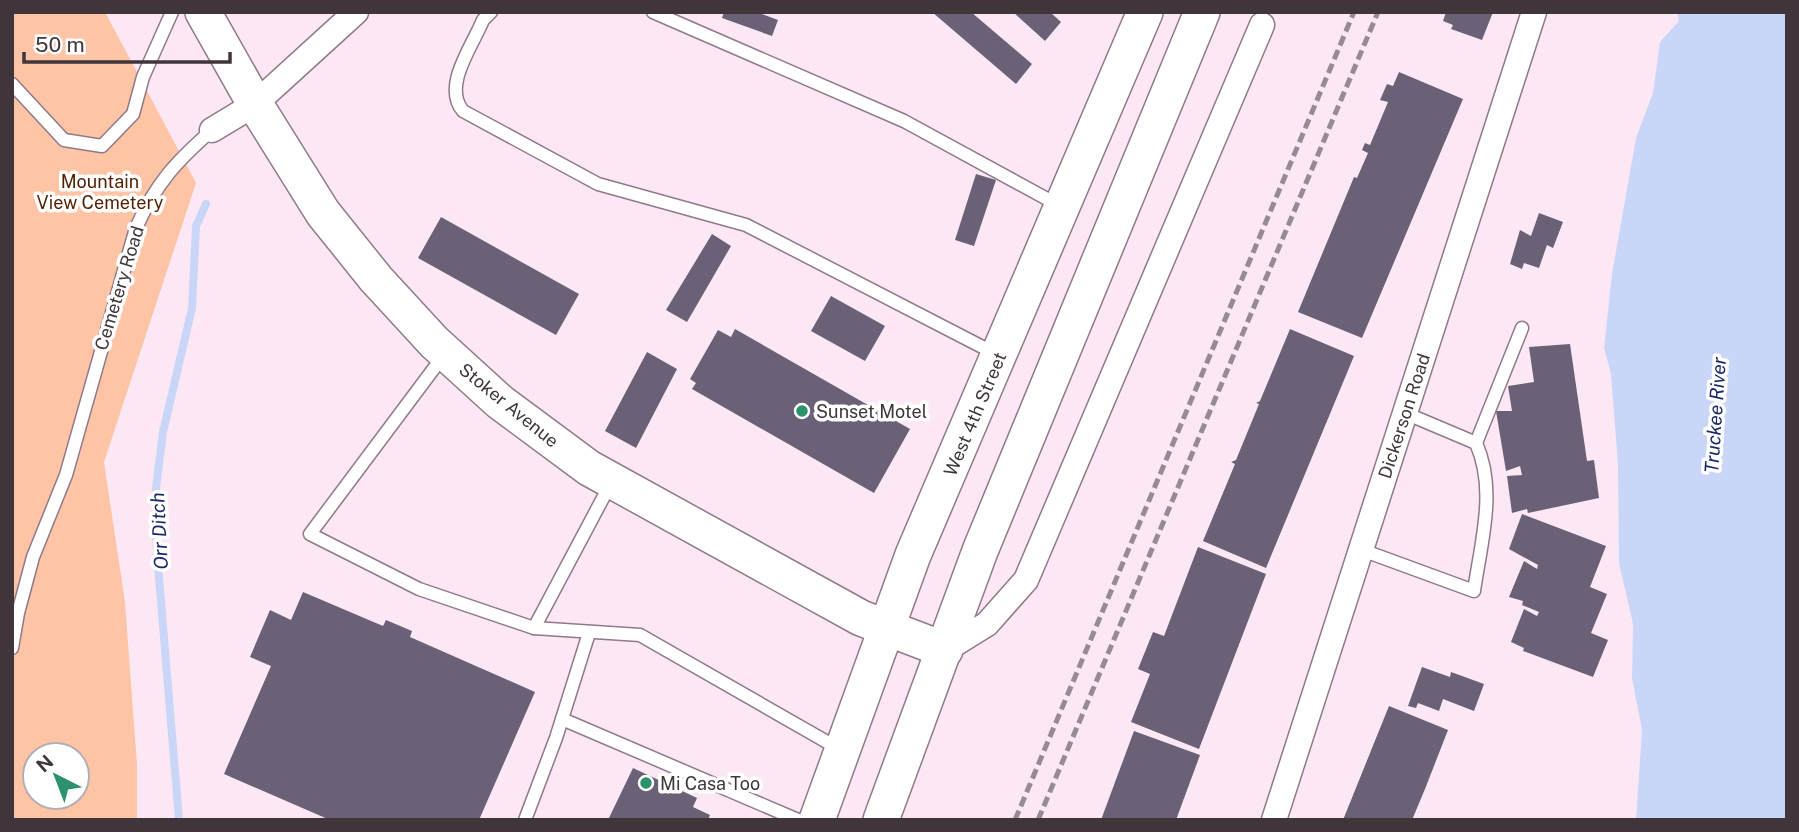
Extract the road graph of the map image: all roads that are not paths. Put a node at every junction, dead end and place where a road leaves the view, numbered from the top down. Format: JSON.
{"nodes":[{"id":1,"x":172,"y":12,"type":"edge"},
{"id":2,"x":203,"y":12,"type":"edge"},
{"id":3,"x":356,"y":12,"type":"edge"},
{"id":4,"x":491,"y":12,"type":"edge"},
{"id":5,"x":653,"y":12,"type":"edge"},
{"id":6,"x":1145,"y":12,"type":"edge"},
{"id":7,"x":1202,"y":12,"type":"edge"},
{"id":8,"x":1534,"y":12,"type":"edge"},
{"id":9,"x":1262,"y":25,"type":"dead end"},
{"id":10,"x":12,"y":84,"type":"edge"},
{"id":11,"x":255,"y":104,"type":"junction"},
{"id":12,"x":212,"y":130,"type":"joint"},
{"id":13,"x":1063,"y":208,"type":"junction"},
{"id":14,"x":1522,"y":328,"type":"dead end"},
{"id":15,"x":446,"y":352,"type":"junction"},
{"id":16,"x":1000,"y":356,"type":"junction"},
{"id":17,"x":1405,"y":413,"type":"junction"},
{"id":18,"x":1476,"y":443,"type":"junction"},
{"id":19,"x":612,"y":481,"type":"junction"},
{"id":20,"x":1362,"y":550,"type":"junction"},
{"id":21,"x":534,"y":628,"type":"junction"},
{"id":22,"x":887,"y":629,"type":"junction"},
{"id":23,"x":589,"y":633,"type":"junction"},
{"id":24,"x":12,"y":648,"type":"edge"},
{"id":25,"x":945,"y":650,"type":"junction"},
{"id":26,"x":562,"y":719,"type":"junction"},
{"id":27,"x":842,"y":751,"type":"junction"},
{"id":28,"x":525,"y":820,"type":"edge"},
{"id":29,"x":798,"y":820,"type":"edge"},
{"id":30,"x":817,"y":820,"type":"edge"},
{"id":31,"x":881,"y":820,"type":"edge"},
{"id":32,"x":1275,"y":820,"type":"edge"}],
"edges":[{"from":1,"to":10,"type":"lane"},
{"from":2,"to":11,"type":"main road","name":"Stoker Avenue"},
{"from":3,"to":11,"type":"street","name":"Cemetery Road"},
{"from":4,"to":16,"type":"lane"},
{"from":5,"to":13,"type":"lane"},
{"from":6,"to":13,"type":"main road","name":"West 4th Street"},
{"from":7,"to":25,"type":"main road"},
{"from":8,"to":17,"type":"street","name":"Dickerson Road"},
{"from":9,"to":25,"type":"street"},
{"from":11,"to":12,"type":"street","name":"Cemetery Road"},
{"from":11,"to":15,"type":"main road","name":"Stoker Avenue"},
{"from":12,"to":24,"type":"lane","name":"Cemetery Road"},
{"from":13,"to":16,"type":"main road","name":"West 4th Street"},
{"from":14,"to":18,"type":"lane"},
{"from":15,"to":19,"type":"main road","name":"Stoker Avenue"},
{"from":15,"to":21,"type":"lane"},
{"from":16,"to":22,"type":"main road","name":"West 4th Street"},
{"from":17,"to":18,"type":"lane"},
{"from":17,"to":20,"type":"street","name":"Dickerson Road"},
{"from":18,"to":20,"type":"lane"},
{"from":19,"to":21,"type":"lane"},
{"from":19,"to":22,"type":"main road","name":"Stoker Avenue"},
{"from":20,"to":32,"type":"street","name":"Dickerson Road"},
{"from":21,"to":23,"type":"lane"},
{"from":22,"to":25,"type":"main road","name":"Stoker Avenue"},
{"from":22,"to":27,"type":"main road","name":"West 4th Street"},
{"from":23,"to":26,"type":"lane"},
{"from":23,"to":27,"type":"lane"},
{"from":25,"to":31,"type":"main road"},
{"from":26,"to":28,"type":"lane"},
{"from":26,"to":29,"type":"lane"},
{"from":27,"to":30,"type":"main road","name":"West 4th Street"}]}
